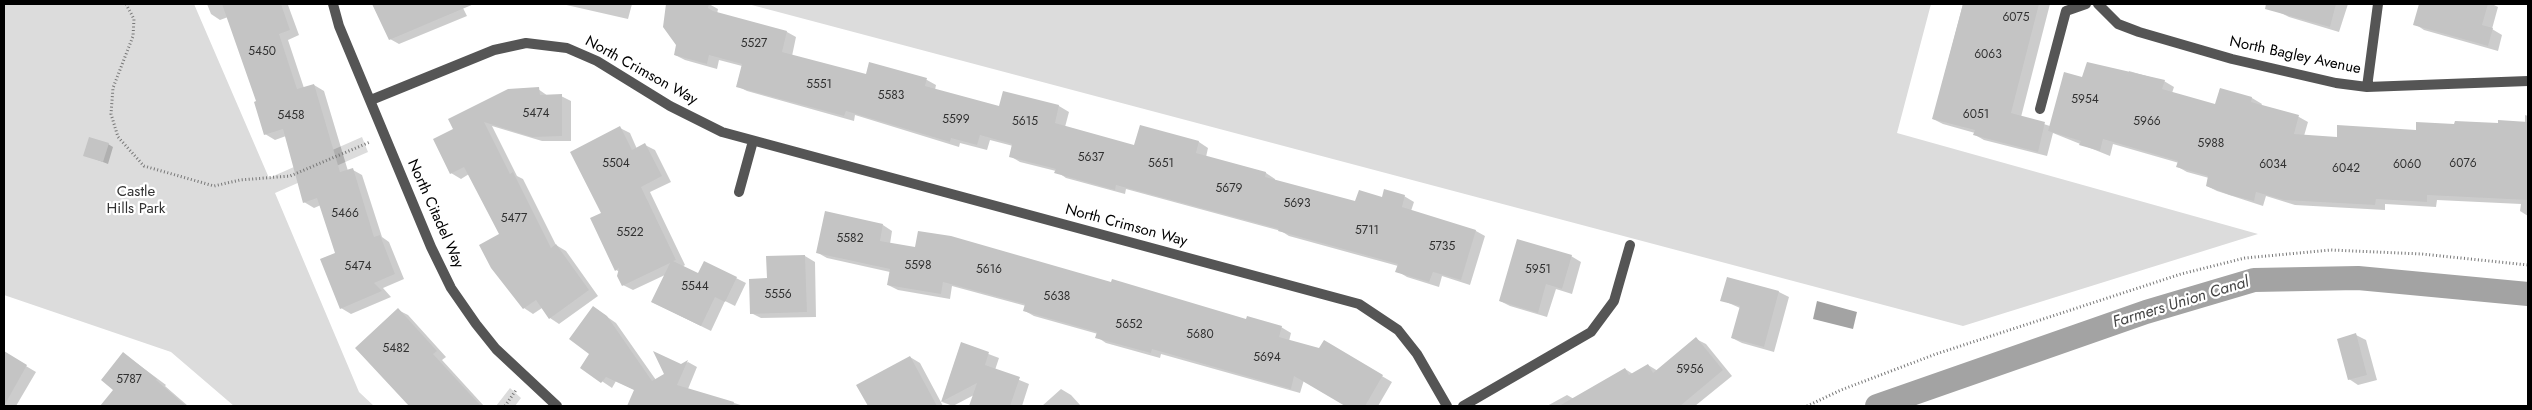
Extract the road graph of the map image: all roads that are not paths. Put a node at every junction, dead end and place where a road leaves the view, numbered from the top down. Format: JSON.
{"nodes":[{"id":1,"x":333,"y":4,"type":"edge"},
{"id":2,"x":2086,"y":4,"type":"edge"},
{"id":3,"x":2098,"y":4,"type":"edge"},
{"id":4,"x":2378,"y":4,"type":"edge"},
{"id":5,"x":2528,"y":81,"type":"edge"},
{"id":6,"x":2367,"y":87,"type":"junction"},
{"id":7,"x":371,"y":100,"type":"junction"},
{"id":8,"x":2040,"y":108,"type":"dead end"},
{"id":9,"x":753,"y":141,"type":"junction"},
{"id":10,"x":739,"y":192,"type":"dead end"},
{"id":11,"x":1630,"y":245,"type":"dead end"},
{"id":12,"x":557,"y":406,"type":"edge"},
{"id":13,"x":1447,"y":406,"type":"edge"},
{"id":14,"x":1463,"y":406,"type":"edge"}],
"edges":[{"from":1,"to":7,"type":"street","name":"North Citadel Way"},
{"from":2,"to":8,"type":"street"},
{"from":3,"to":6,"type":"street","name":"North Bagley Avenue"},
{"from":4,"to":6,"type":"street"},
{"from":5,"to":6,"type":"street","name":"North Bagley Avenue"},
{"from":7,"to":9,"type":"street","name":"North Crimson Way"},
{"from":7,"to":12,"type":"street","name":"North Citadel Way"},
{"from":9,"to":10,"type":"street"},
{"from":9,"to":13,"type":"street","name":"North Crimson Way"},
{"from":11,"to":14,"type":"street"}]}
